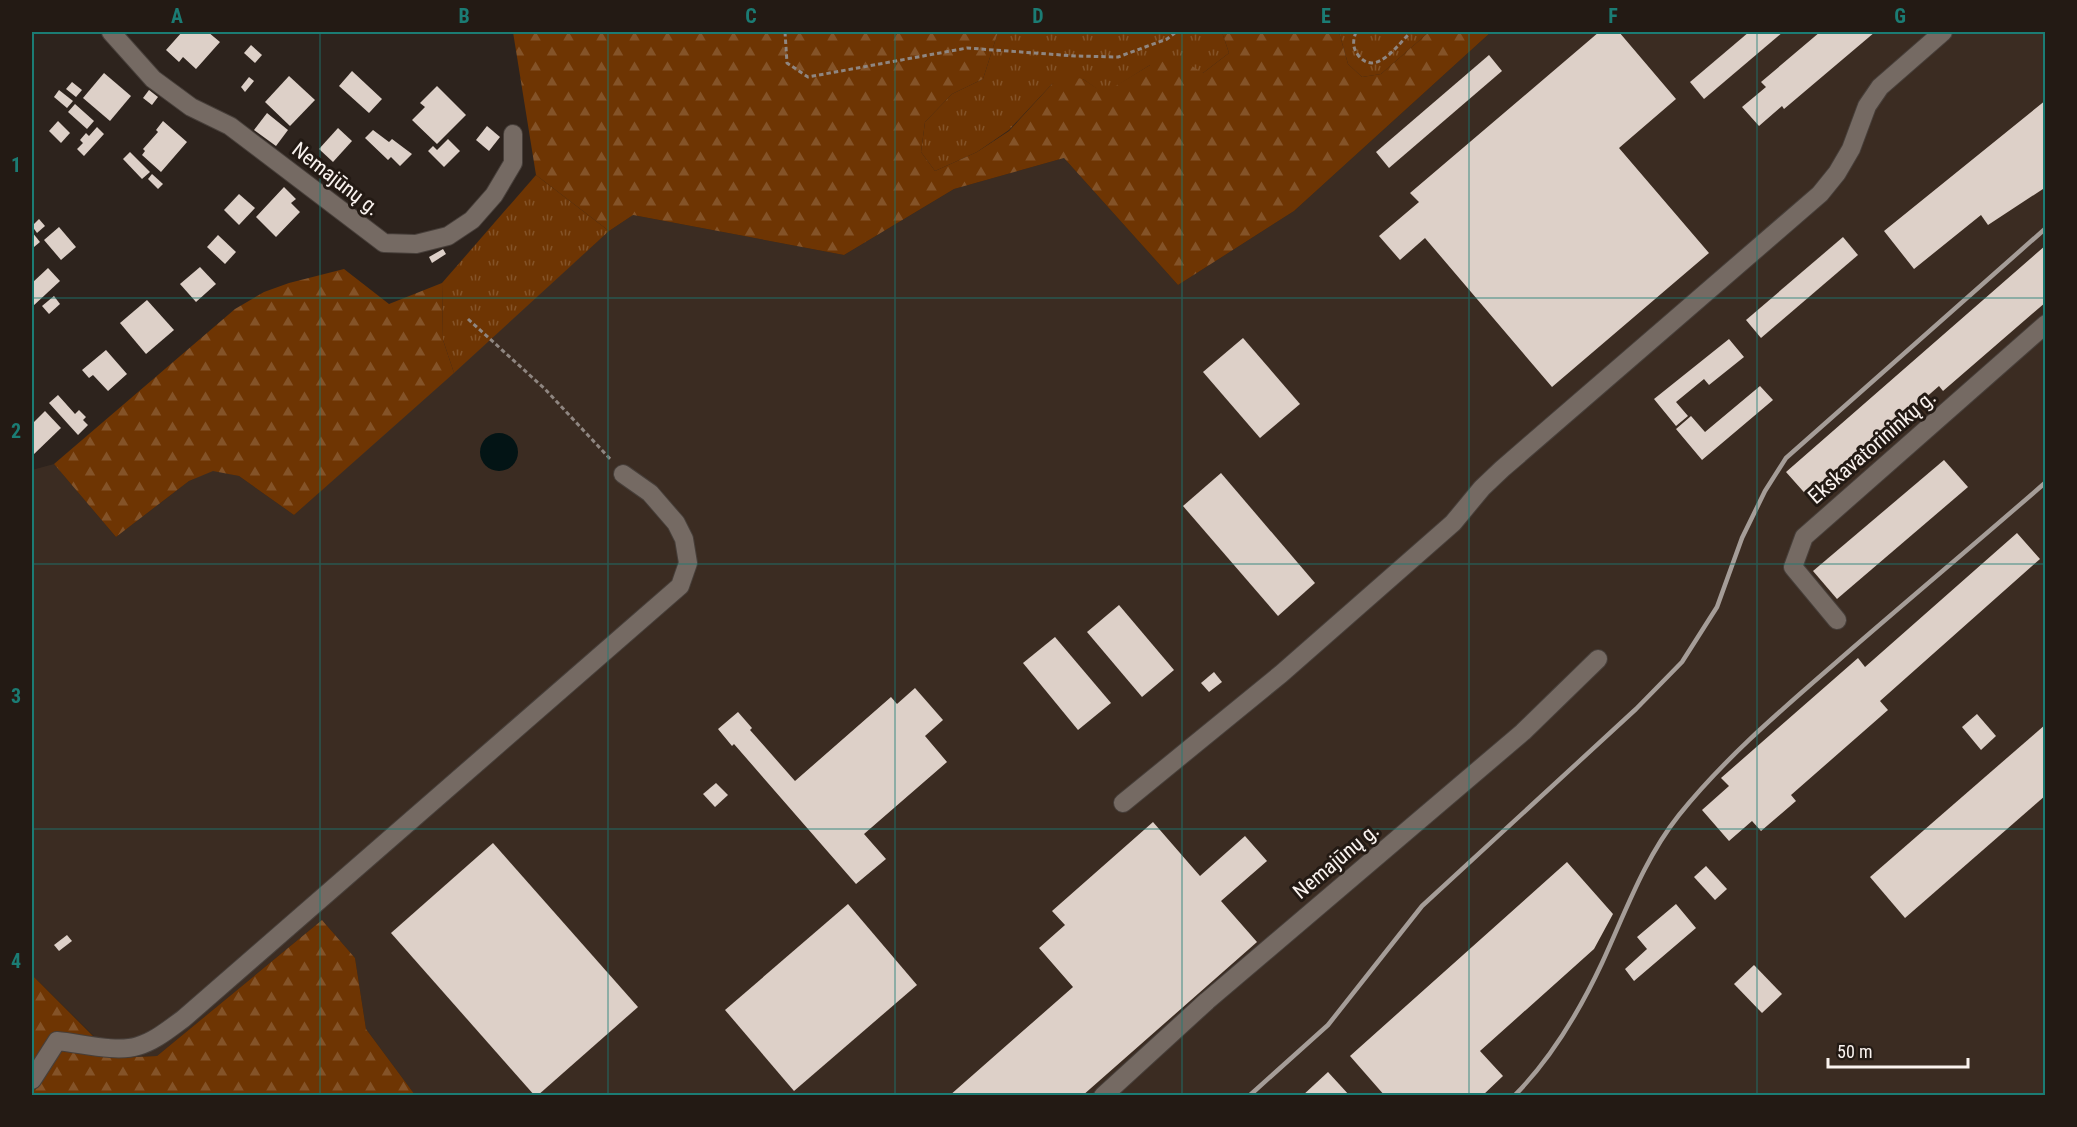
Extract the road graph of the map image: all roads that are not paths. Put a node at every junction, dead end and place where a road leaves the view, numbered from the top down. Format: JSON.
{"nodes":[{"id":1,"x":111,"y":32,"type":"edge"},
{"id":2,"x":1943,"y":32,"type":"edge"},
{"id":3,"x":513,"y":135,"type":"dead end"},
{"id":4,"x":2046,"y":324,"type":"edge"},
{"id":5,"x":623,"y":474,"type":"road end"},
{"id":6,"x":1837,"y":620,"type":"dead end"},
{"id":7,"x":1598,"y":659,"type":"dead end"},
{"id":8,"x":1123,"y":803,"type":"dead end"},
{"id":9,"x":32,"y":1080,"type":"edge"},
{"id":10,"x":1102,"y":1095,"type":"edge"}],
"edges":[{"from":1,"to":3,"type":"street","name":"Nemajūnų g."},
{"from":2,"to":8,"type":"street"},
{"from":4,"to":6,"type":"street","name":"Ekskavatorininkų g."},
{"from":5,"to":9,"type":"street"},
{"from":7,"to":10,"type":"street","name":"Nemajūnų g."}]}
